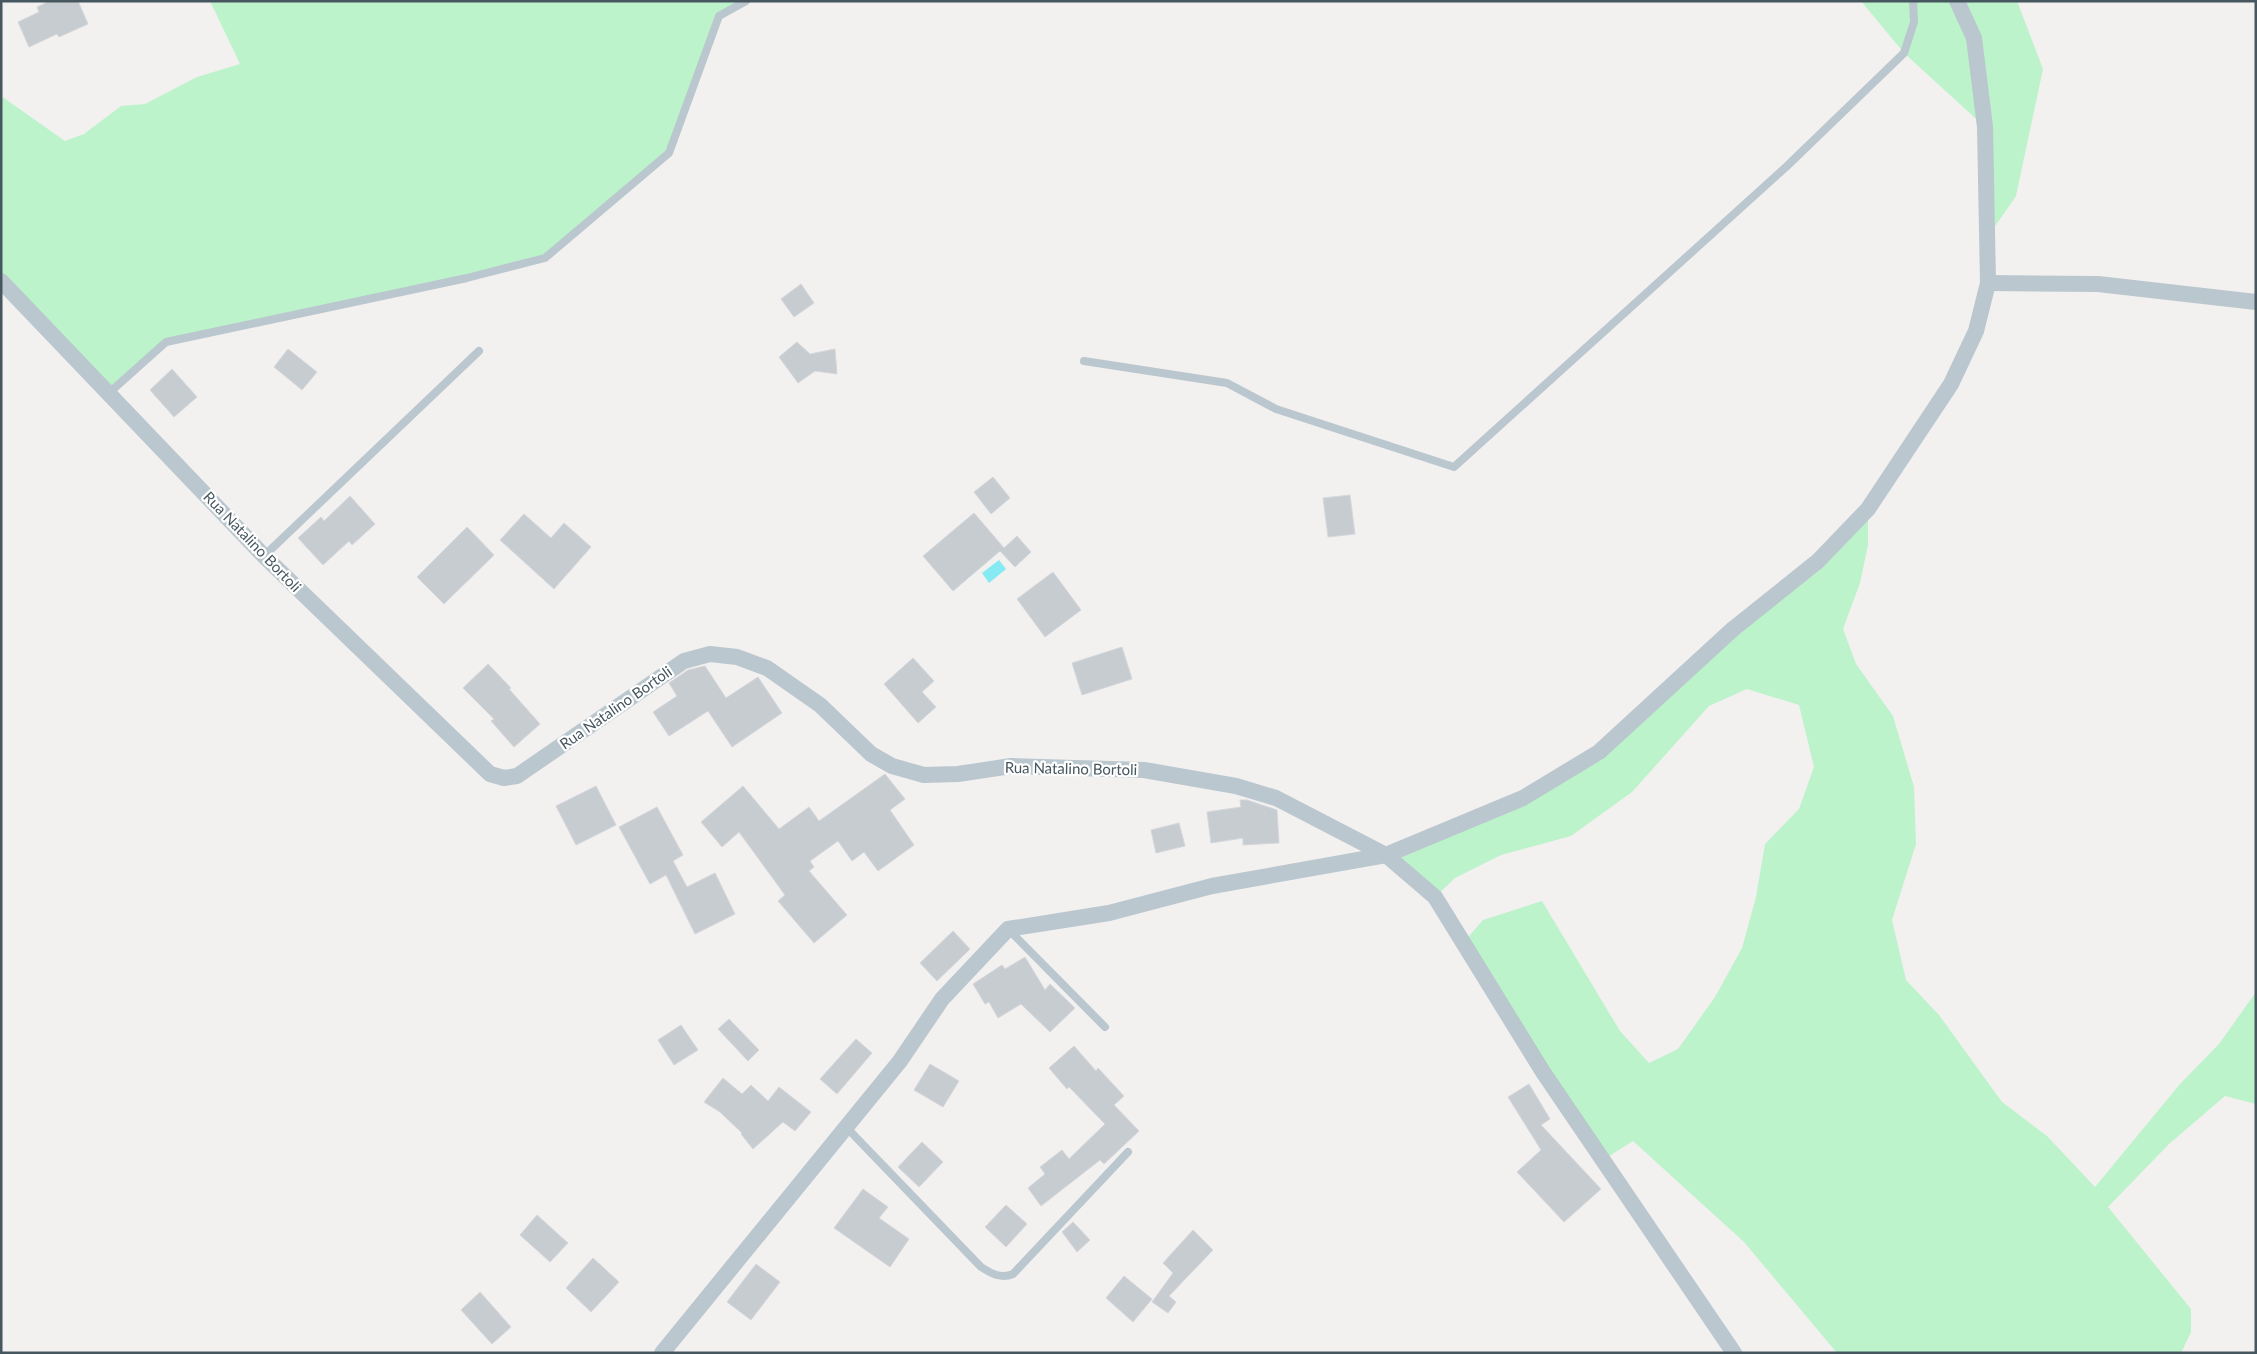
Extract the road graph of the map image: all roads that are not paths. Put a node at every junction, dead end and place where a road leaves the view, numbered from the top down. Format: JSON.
{"nodes":[{"id":1,"x":746,"y":1,"type":"edge"},
{"id":2,"x":1913,"y":1,"type":"edge"},
{"id":3,"x":1957,"y":1,"type":"edge"},
{"id":4,"x":1,"y":281,"type":"edge"},
{"id":5,"x":1988,"y":283,"type":"junction"},
{"id":6,"x":2256,"y":302,"type":"edge"},
{"id":7,"x":478,"y":351,"type":"dead end"},
{"id":8,"x":1084,"y":361,"type":"dead end"},
{"id":9,"x":110,"y":393,"type":"junction"},
{"id":10,"x":264,"y":556,"type":"junction"},
{"id":11,"x":1386,"y":855,"type":"junction"},
{"id":12,"x":1008,"y":928,"type":"junction"},
{"id":13,"x":1105,"y":1028,"type":"dead end"},
{"id":14,"x":846,"y":1127,"type":"junction"},
{"id":15,"x":1128,"y":1152,"type":"dead end"},
{"id":16,"x":662,"y":1353,"type":"edge"},
{"id":17,"x":1734,"y":1353,"type":"edge"}],
"edges":[{"from":1,"to":9,"type":"lane"},
{"from":2,"to":8,"type":"lane"},
{"from":3,"to":5,"type":"street"},
{"from":4,"to":9,"type":"street","name":"Rua Natalino Bortoli"},
{"from":5,"to":6,"type":"street"},
{"from":5,"to":11,"type":"street"},
{"from":7,"to":10,"type":"lane"},
{"from":9,"to":10,"type":"street","name":"Rua Natalino Bortoli"},
{"from":10,"to":11,"type":"street","name":"Rua Natalino Bortoli"},
{"from":11,"to":12,"type":"street"},
{"from":11,"to":17,"type":"street","name":"Rua Natalino Bortoli"},
{"from":12,"to":13,"type":"lane"},
{"from":12,"to":14,"type":"street"},
{"from":14,"to":15,"type":"lane"},
{"from":14,"to":16,"type":"street"}]}
